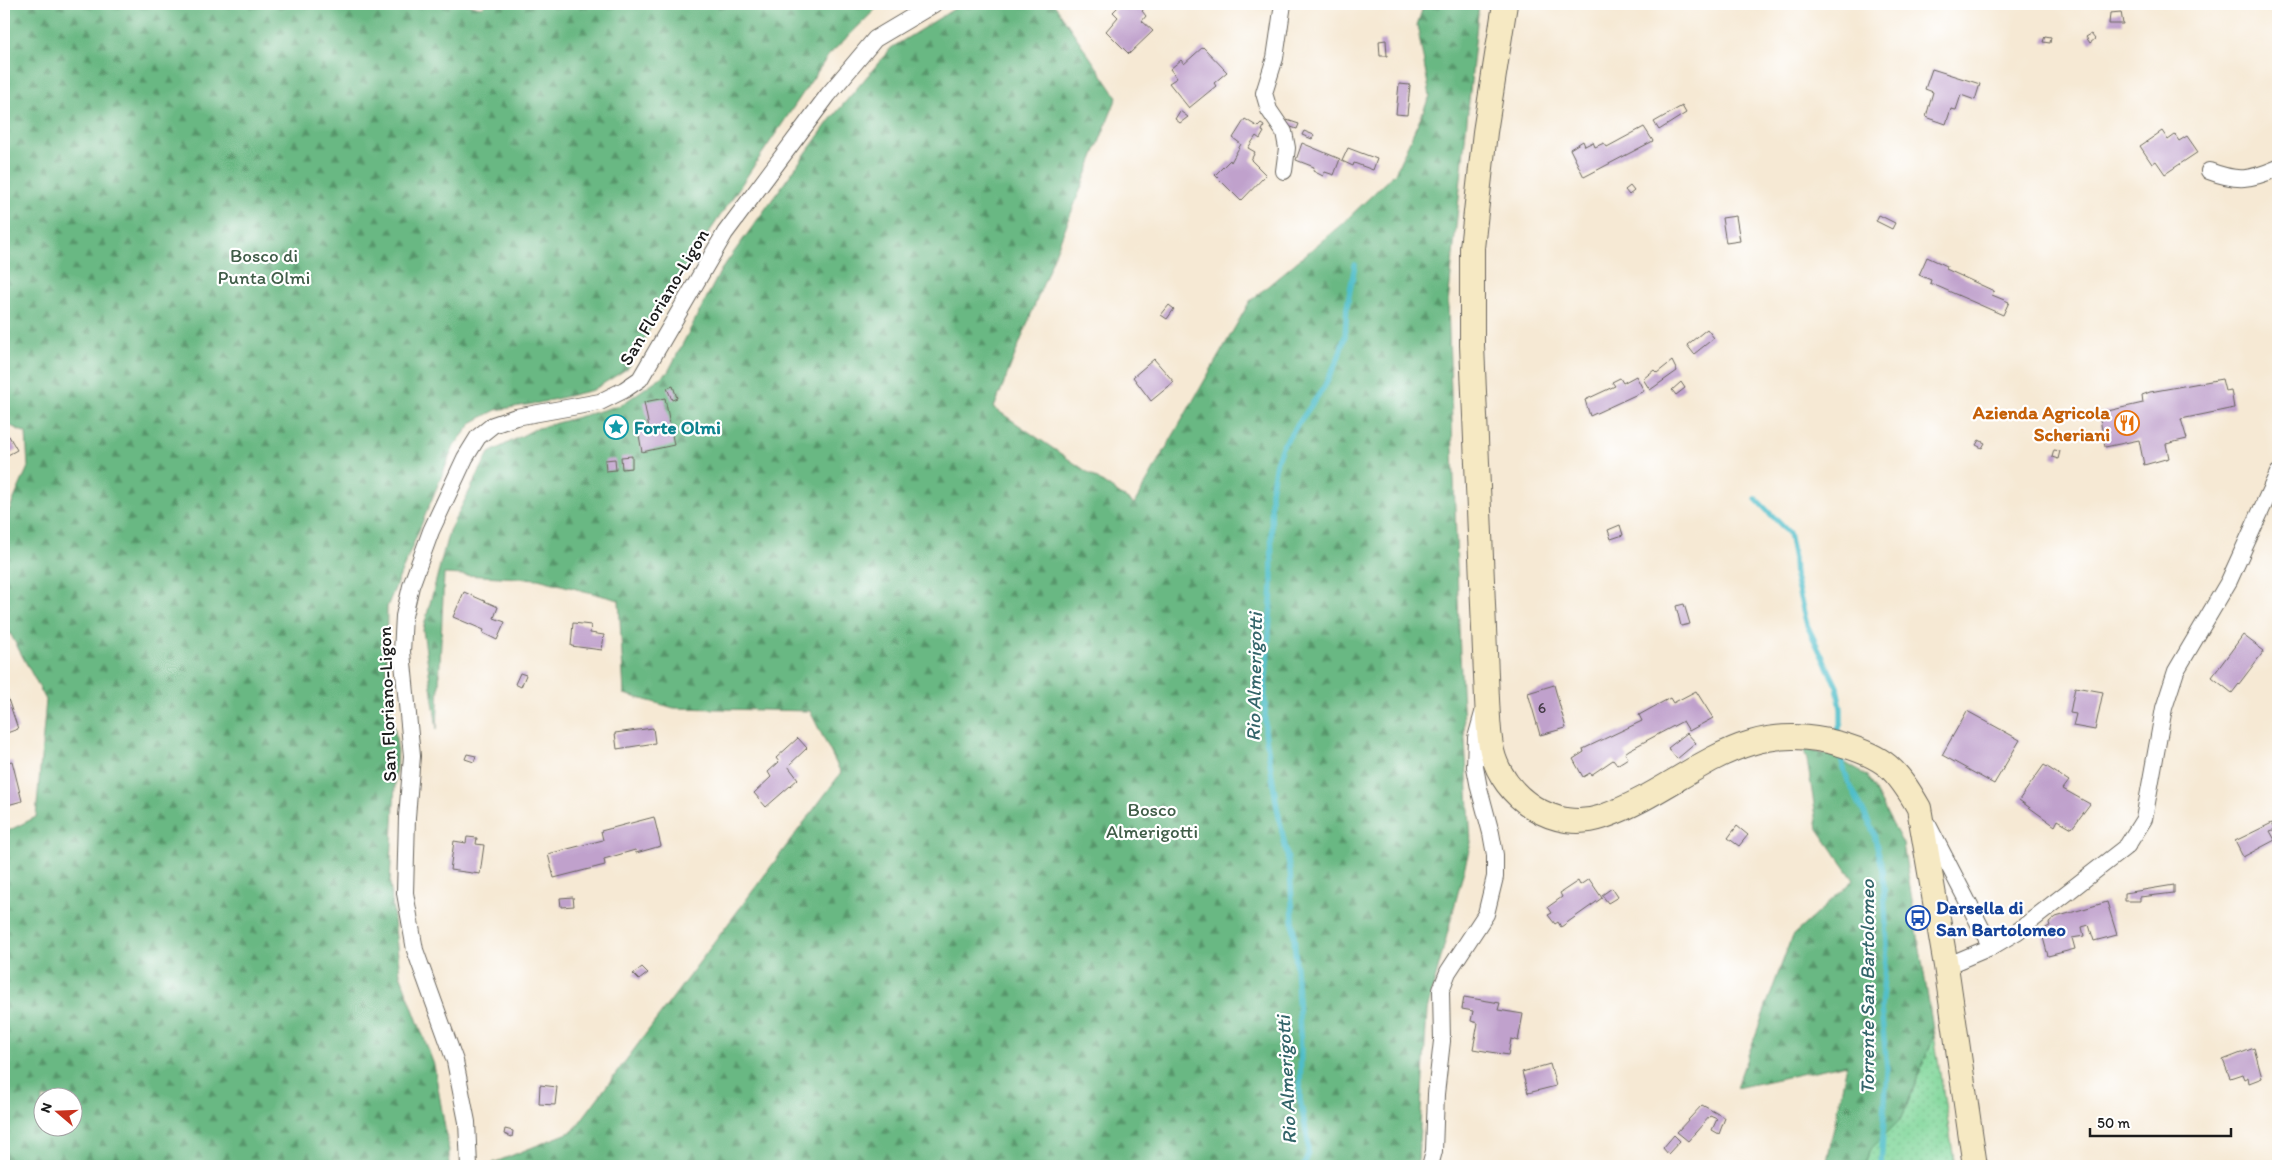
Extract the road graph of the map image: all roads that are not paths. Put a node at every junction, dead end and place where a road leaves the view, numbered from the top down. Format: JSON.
{"nodes":[{"id":1,"x":934,"y":4,"type":"edge"},
{"id":2,"x":1283,"y":4,"type":"edge"},
{"id":3,"x":1505,"y":4,"type":"edge"},
{"id":4,"x":2278,"y":168,"type":"edge"},
{"id":5,"x":1284,"y":171,"type":"dead end"},
{"id":6,"x":2209,"y":171,"type":"dead end"},
{"id":7,"x":2278,"y":473,"type":"edge"},
{"id":8,"x":1486,"y":699,"type":"junction"},
{"id":9,"x":1919,"y":808,"type":"junction"},
{"id":10,"x":1991,"y":948,"type":"junction"},
{"id":11,"x":1946,"y":966,"type":"junction"},
{"id":12,"x":469,"y":1166,"type":"edge"},
{"id":13,"x":1430,"y":1166,"type":"edge"},
{"id":14,"x":1974,"y":1166,"type":"edge"}],
"edges":[{"from":1,"to":12,"type":"street","name":"San Floriano-Ligon"},
{"from":2,"to":5,"type":"street"},
{"from":3,"to":8,"type":"street"},
{"from":4,"to":6,"type":"street"},
{"from":7,"to":10,"type":"street"},
{"from":8,"to":9,"type":"street"},
{"from":8,"to":13,"type":"street"},
{"from":9,"to":10,"type":"street"},
{"from":9,"to":11,"type":"street"},
{"from":10,"to":11,"type":"street"},
{"from":11,"to":14,"type":"street"}]}
